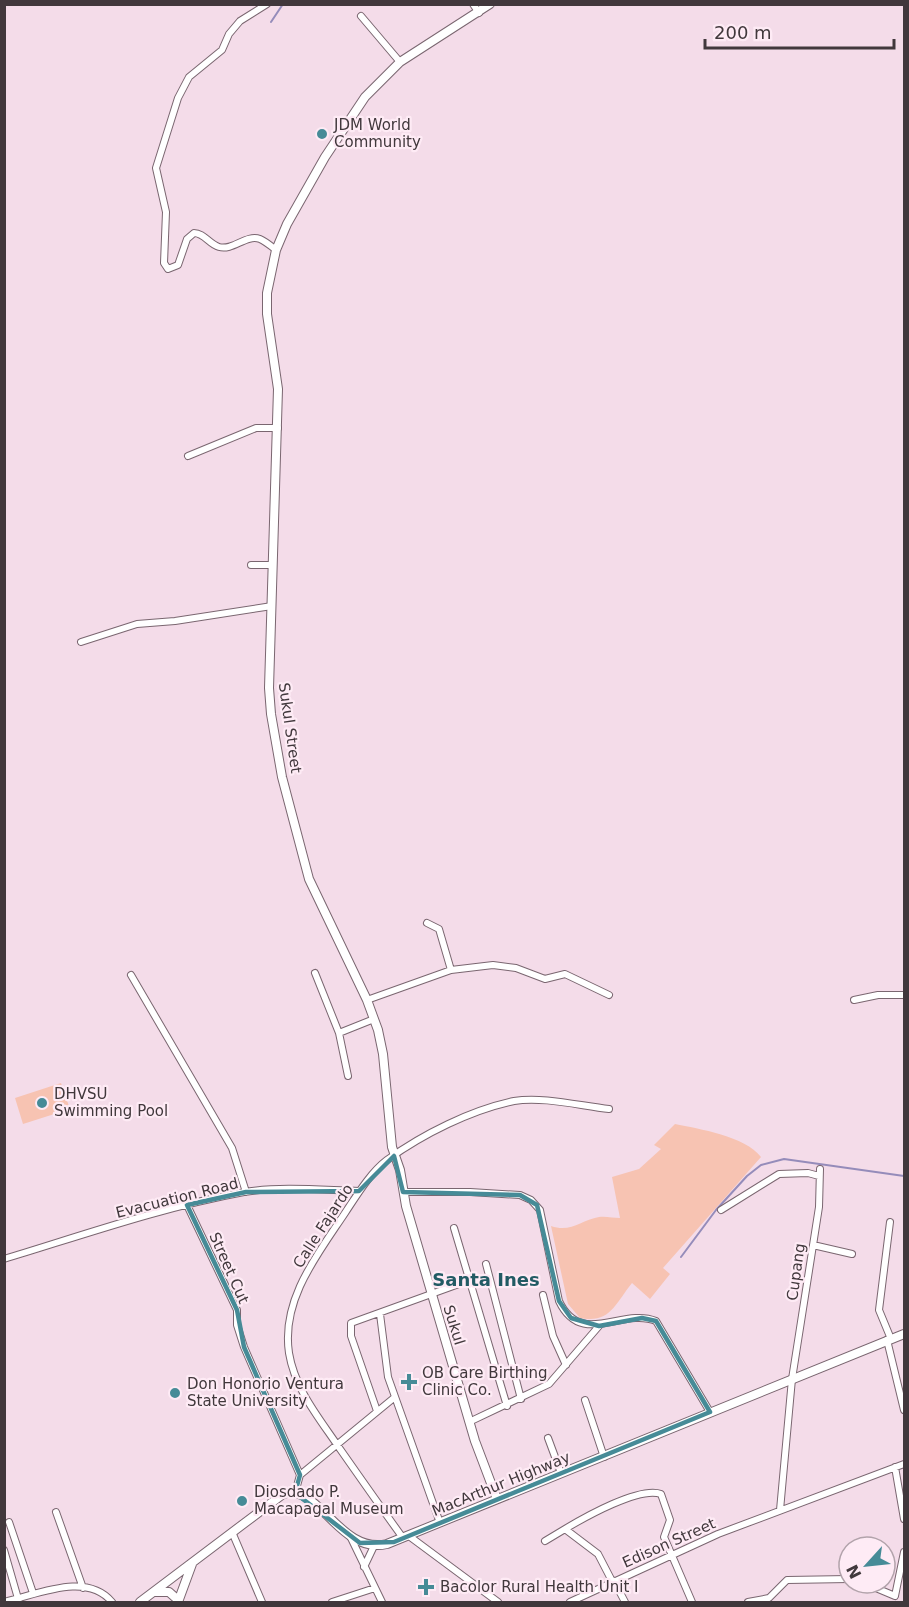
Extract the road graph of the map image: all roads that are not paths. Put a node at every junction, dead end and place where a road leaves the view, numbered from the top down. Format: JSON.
{"nodes":[{"id":1,"x":267,"y":4,"type":"edge"},
{"id":2,"x":473,"y":4,"type":"edge"},
{"id":3,"x":490,"y":4,"type":"edge"},
{"id":4,"x":479,"y":13,"type":"junction"},
{"id":5,"x":361,"y":16,"type":"dead end"},
{"id":6,"x":400,"y":62,"type":"junction"},
{"id":7,"x":276,"y":250,"type":"junction"},
{"id":8,"x":278,"y":428,"type":"junction"},
{"id":9,"x":188,"y":456,"type":"dead end"},
{"id":10,"x":251,"y":565,"type":"dead end"},
{"id":11,"x":273,"y":565,"type":"junction"},
{"id":12,"x":272,"y":606,"type":"junction"},
{"id":13,"x":81,"y":642,"type":"dead end"},
{"id":14,"x":427,"y":923,"type":"dead end"},
{"id":15,"x":452,"y":970,"type":"junction"},
{"id":16,"x":315,"y":973,"type":"dead end"},
{"id":17,"x":131,"y":975,"type":"dead end"},
{"id":18,"x":609,"y":995,"type":"dead end"},
{"id":19,"x":904,"y":995,"type":"edge"},
{"id":20,"x":367,"y":1000,"type":"junction"},
{"id":21,"x":854,"y":1000,"type":"dead end"},
{"id":22,"x":374,"y":1019,"type":"junction"},
{"id":23,"x":339,"y":1033,"type":"junction"},
{"id":24,"x":348,"y":1076,"type":"dead end"},
{"id":25,"x":609,"y":1109,"type":"dead end"},
{"id":26,"x":394,"y":1156,"type":"junction"},
{"id":27,"x":819,"y":1168,"type":"dead end"},
{"id":28,"x":819,"y":1176,"type":"junction"},
{"id":29,"x":359,"y":1191,"type":"junction"},
{"id":30,"x":246,"y":1192,"type":"junction"},
{"id":31,"x":403,"y":1192,"type":"junction"},
{"id":32,"x":186,"y":1205,"type":"junction"},
{"id":33,"x":722,"y":1210,"type":"dead end"},
{"id":34,"x":891,"y":1222,"type":"dead end"},
{"id":35,"x":454,"y":1228,"type":"dead end"},
{"id":36,"x":813,"y":1245,"type":"junction"},
{"id":37,"x":852,"y":1254,"type":"dead end"},
{"id":38,"x":4,"y":1259,"type":"edge"},
{"id":39,"x":486,"y":1264,"type":"dead end"},
{"id":40,"x":470,"y":1280,"type":"junction"},
{"id":41,"x":431,"y":1293,"type":"junction"},
{"id":42,"x":543,"y":1295,"type":"dead end"},
{"id":43,"x":380,"y":1314,"type":"junction"},
{"id":44,"x":599,"y":1326,"type":"junction"},
{"id":45,"x":904,"y":1334,"type":"edge"},
{"id":46,"x":889,"y":1340,"type":"junction"},
{"id":47,"x":566,"y":1365,"type":"junction"},
{"id":48,"x":792,"y":1379,"type":"junction"},
{"id":49,"x":394,"y":1397,"type":"junction"},
{"id":50,"x":522,"y":1399,"type":"junction"},
{"id":51,"x":585,"y":1400,"type":"dead end"},
{"id":52,"x":507,"y":1406,"type":"junction"},
{"id":53,"x":904,"y":1410,"type":"edge"},
{"id":54,"x":377,"y":1411,"type":"junction"},
{"id":55,"x":710,"y":1412,"type":"junction"},
{"id":56,"x":469,"y":1422,"type":"junction"},
{"id":57,"x":548,"y":1438,"type":"dead end"},
{"id":58,"x":337,"y":1444,"type":"junction"},
{"id":59,"x":604,"y":1457,"type":"junction"},
{"id":60,"x":904,"y":1464,"type":"edge"},
{"id":61,"x":895,"y":1467,"type":"junction"},
{"id":62,"x":561,"y":1473,"type":"junction"},
{"id":63,"x":300,"y":1475,"type":"junction"},
{"id":64,"x":295,"y":1492,"type":"junction"},
{"id":65,"x":497,"y":1499,"type":"junction"},
{"id":66,"x":780,"y":1510,"type":"junction"},
{"id":67,"x":56,"y":1512,"type":"dead end"},
{"id":68,"x":904,"y":1519,"type":"edge"},
{"id":69,"x":9,"y":1522,"type":"dead end"},
{"id":70,"x":440,"y":1523,"type":"junction"},
{"id":71,"x":565,"y":1529,"type":"junction"},
{"id":72,"x":232,"y":1532,"type":"junction"},
{"id":73,"x":406,"y":1537,"type":"junction"},
{"id":74,"x":351,"y":1538,"type":"junction"},
{"id":75,"x":545,"y":1541,"type":"dead end"},
{"id":76,"x":374,"y":1546,"type":"junction"},
{"id":77,"x":4,"y":1550,"type":"edge"},
{"id":78,"x":904,"y":1552,"type":"edge"},
{"id":79,"x":672,"y":1555,"type":"junction"},
{"id":80,"x":192,"y":1564,"type":"junction"},
{"id":81,"x":364,"y":1567,"type":"junction"},
{"id":82,"x":837,"y":1579,"type":"edge"},
{"id":83,"x":613,"y":1581,"type":"junction"},
{"id":84,"x":897,"y":1586,"type":"edge"},
{"id":85,"x":83,"y":1588,"type":"junction"},
{"id":86,"x":375,"y":1588,"type":"junction"},
{"id":87,"x":156,"y":1592,"type":"junction"},
{"id":88,"x":33,"y":1593,"type":"junction"},
{"id":89,"x":19,"y":1601,"type":"edge"},
{"id":90,"x":178,"y":1601,"type":"edge"},
{"id":91,"x":4,"y":1602,"type":"edge"},
{"id":92,"x":112,"y":1602,"type":"edge"},
{"id":93,"x":140,"y":1602,"type":"edge"},
{"id":94,"x":262,"y":1602,"type":"edge"},
{"id":95,"x":332,"y":1602,"type":"edge"},
{"id":96,"x":382,"y":1602,"type":"edge"},
{"id":97,"x":498,"y":1602,"type":"edge"},
{"id":98,"x":570,"y":1602,"type":"edge"},
{"id":99,"x":625,"y":1602,"type":"edge"},
{"id":100,"x":692,"y":1602,"type":"edge"},
{"id":101,"x":748,"y":1602,"type":"edge"}],
"edges":[{"from":1,"to":7,"type":"street"},
{"from":2,"to":4,"type":"street"},
{"from":3,"to":4,"type":"street","name":"Sukul Street"},
{"from":4,"to":6,"type":"street","name":"Sukul Street"},
{"from":5,"to":6,"type":"street"},
{"from":6,"to":7,"type":"street","name":"Sukul Street"},
{"from":7,"to":8,"type":"street","name":"Sukul Street"},
{"from":8,"to":9,"type":"street"},
{"from":8,"to":11,"type":"street","name":"Sukul Street"},
{"from":10,"to":11,"type":"street"},
{"from":11,"to":12,"type":"street","name":"Sukul Street"},
{"from":12,"to":13,"type":"street"},
{"from":12,"to":20,"type":"street","name":"Sukul Street"},
{"from":14,"to":15,"type":"street"},
{"from":15,"to":18,"type":"street"},
{"from":15,"to":20,"type":"street"},
{"from":16,"to":23,"type":"street"},
{"from":17,"to":30,"type":"street"},
{"from":19,"to":21,"type":"street"},
{"from":20,"to":22,"type":"street","name":"Sukul Street"},
{"from":22,"to":23,"type":"street"},
{"from":22,"to":26,"type":"street","name":"Sukul Street"},
{"from":23,"to":24,"type":"street"},
{"from":25,"to":26,"type":"street","name":"Calle Fajardo"},
{"from":26,"to":29,"type":"street","name":"Calle Fajardo"},
{"from":26,"to":31,"type":"street","name":"Sukul"},
{"from":27,"to":28,"type":"street","name":"Cupang"},
{"from":28,"to":33,"type":"street"},
{"from":28,"to":36,"type":"street","name":"Cupang"},
{"from":29,"to":30,"type":"street","name":"Evacuation Road"},
{"from":29,"to":58,"type":"street","name":"Calle Fajardo"},
{"from":30,"to":32,"type":"street","name":"Evacuation Road"},
{"from":31,"to":41,"type":"street","name":"Sukul"},
{"from":31,"to":44,"type":"street"},
{"from":32,"to":38,"type":"street","name":"Evacuation Road"},
{"from":32,"to":63,"type":"street","name":"Street Cut"},
{"from":34,"to":46,"type":"street"},
{"from":35,"to":40,"type":"street"},
{"from":36,"to":37,"type":"street"},
{"from":36,"to":48,"type":"street","name":"Cupang"},
{"from":39,"to":50,"type":"street"},
{"from":40,"to":41,"type":"street"},
{"from":40,"to":52,"type":"street"},
{"from":41,"to":43,"type":"street"},
{"from":41,"to":56,"type":"street","name":"Sukul"},
{"from":42,"to":47,"type":"street"},
{"from":43,"to":49,"type":"street"},
{"from":43,"to":54,"type":"street"},
{"from":44,"to":47,"type":"street"},
{"from":44,"to":55,"type":"street"},
{"from":45,"to":46,"type":"street","name":"MacArthur Highway"},
{"from":46,"to":48,"type":"street","name":"MacArthur Highway"},
{"from":46,"to":53,"type":"street"},
{"from":47,"to":50,"type":"street"},
{"from":48,"to":55,"type":"street","name":"MacArthur Highway"},
{"from":48,"to":66,"type":"street","name":"Cupang"},
{"from":49,"to":54,"type":"street"},
{"from":49,"to":70,"type":"street"},
{"from":50,"to":52,"type":"street"},
{"from":51,"to":59,"type":"street"},
{"from":52,"to":56,"type":"street"},
{"from":54,"to":58,"type":"street"},
{"from":55,"to":59,"type":"street","name":"MacArthur Highway"},
{"from":56,"to":65,"type":"street","name":"Sukul"},
{"from":57,"to":62,"type":"street"},
{"from":58,"to":63,"type":"street"},
{"from":58,"to":73,"type":"street","name":"Calle Fajardo"},
{"from":59,"to":62,"type":"street","name":"MacArthur Highway"},
{"from":60,"to":61,"type":"street","name":"Edison Street"},
{"from":61,"to":66,"type":"street","name":"Edison Street"},
{"from":61,"to":68,"type":"street"},
{"from":62,"to":65,"type":"street","name":"MacArthur Highway"},
{"from":63,"to":64,"type":"street"},
{"from":64,"to":72,"type":"street"},
{"from":64,"to":74,"type":"street"},
{"from":65,"to":70,"type":"street","name":"MacArthur Highway"},
{"from":66,"to":79,"type":"street","name":"Edison Street"},
{"from":67,"to":85,"type":"street"},
{"from":69,"to":88,"type":"street"},
{"from":70,"to":73,"type":"street","name":"MacArthur Highway"},
{"from":71,"to":75,"type":"street"},
{"from":71,"to":79,"type":"street"},
{"from":71,"to":83,"type":"street"},
{"from":72,"to":80,"type":"street"},
{"from":72,"to":94,"type":"street"},
{"from":73,"to":76,"type":"street","name":"MacArthur Highway"},
{"from":73,"to":97,"type":"street"},
{"from":74,"to":76,"type":"street"},
{"from":74,"to":81,"type":"street"},
{"from":76,"to":81,"type":"street"},
{"from":77,"to":89,"type":"street"},
{"from":78,"to":84,"type":"street"},
{"from":79,"to":83,"type":"street","name":"Edison Street"},
{"from":79,"to":100,"type":"street"},
{"from":80,"to":87,"type":"street"},
{"from":80,"to":90,"type":"street"},
{"from":81,"to":86,"type":"street"},
{"from":82,"to":101,"type":"street"},
{"from":83,"to":98,"type":"street","name":"Edison Street"},
{"from":83,"to":99,"type":"street"},
{"from":85,"to":88,"type":"street"},
{"from":85,"to":92,"type":"street"},
{"from":86,"to":95,"type":"street"},
{"from":86,"to":96,"type":"street"},
{"from":87,"to":90,"type":"street"},
{"from":87,"to":93,"type":"street"},
{"from":88,"to":89,"type":"street"},
{"from":89,"to":91,"type":"street"}]}
